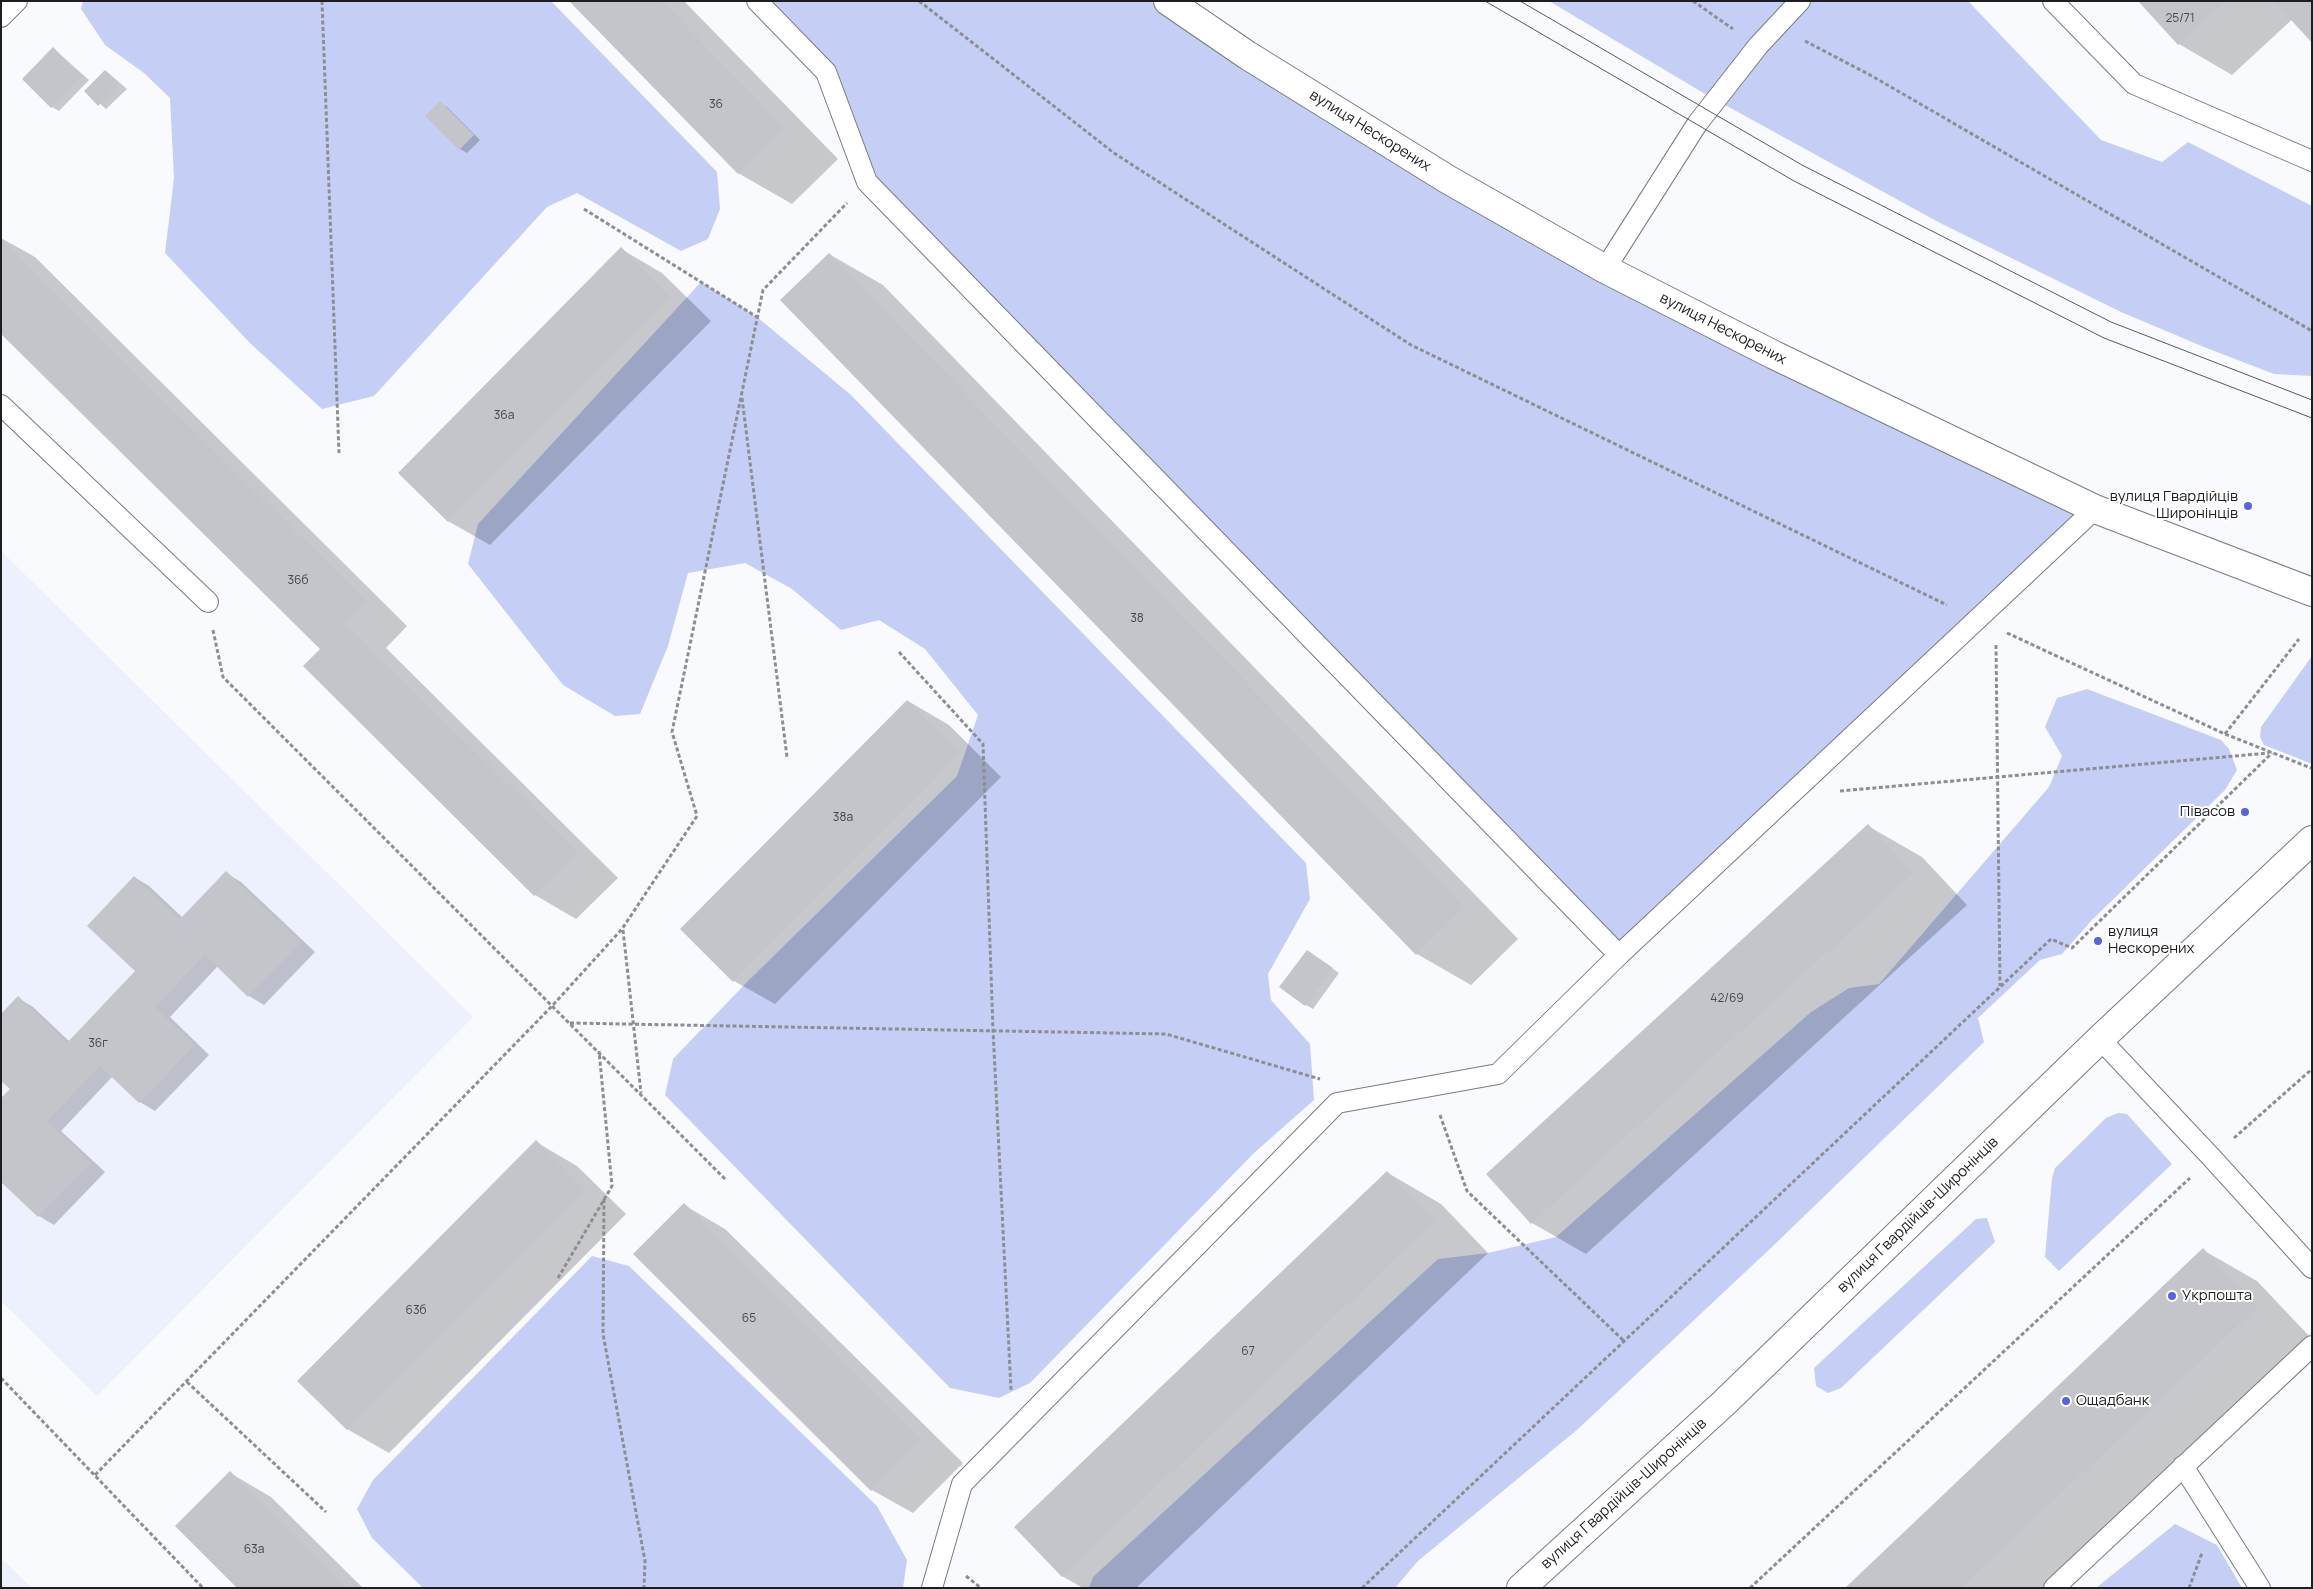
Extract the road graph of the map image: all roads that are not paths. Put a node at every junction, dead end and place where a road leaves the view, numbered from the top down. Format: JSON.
{"nodes":[{"id":1,"x":17,"y":1,"type":"edge"},
{"id":2,"x":757,"y":1,"type":"edge"},
{"id":3,"x":1168,"y":1,"type":"edge"},
{"id":4,"x":1800,"y":1,"type":"edge"},
{"id":5,"x":2053,"y":1,"type":"edge"},
{"id":6,"x":1,"y":17,"type":"edge"},
{"id":7,"x":2312,"y":162,"type":"edge"},
{"id":8,"x":1605,"y":268,"type":"junction"},
{"id":9,"x":1,"y":405,"type":"edge"},
{"id":10,"x":2095,"y":509,"type":"junction"},
{"id":11,"x":2312,"y":592,"type":"edge"},
{"id":12,"x":208,"y":602,"type":"road end"},
{"id":13,"x":2312,"y":840,"type":"edge"},
{"id":14,"x":1619,"y":955,"type":"junction"},
{"id":15,"x":2100,"y":1039,"type":"junction"},
{"id":16,"x":2312,"y":1268,"type":"edge"},
{"id":17,"x":2312,"y":1346,"type":"edge"},
{"id":18,"x":2183,"y":1466,"type":"junction"},
{"id":19,"x":932,"y":1588,"type":"edge"},
{"id":20,"x":1521,"y":1588,"type":"edge"},
{"id":21,"x":2054,"y":1588,"type":"edge"},
{"id":22,"x":2260,"y":1588,"type":"edge"}],
"edges":[{"from":1,"to":6,"type":"lane"},
{"from":2,"to":14,"type":"lane"},
{"from":3,"to":8,"type":"main road","name":"вулиця Нескорених"},
{"from":4,"to":8,"type":"lane"},
{"from":5,"to":7,"type":"lane"},
{"from":8,"to":10,"type":"main road","name":"вулиця Нескорених"},
{"from":9,"to":12,"type":"lane"},
{"from":10,"to":11,"type":"main road","name":"вулиця Нескорених"},
{"from":10,"to":14,"type":"lane"},
{"from":13,"to":15,"type":"main road","name":"вулиця Гвардійців-Широнінців"},
{"from":14,"to":19,"type":"lane"},
{"from":15,"to":16,"type":"lane"},
{"from":15,"to":20,"type":"main road","name":"вулиця Гвардійців-Широнінців"},
{"from":17,"to":18,"type":"lane"},
{"from":18,"to":21,"type":"lane"},
{"from":18,"to":22,"type":"lane"}]}
